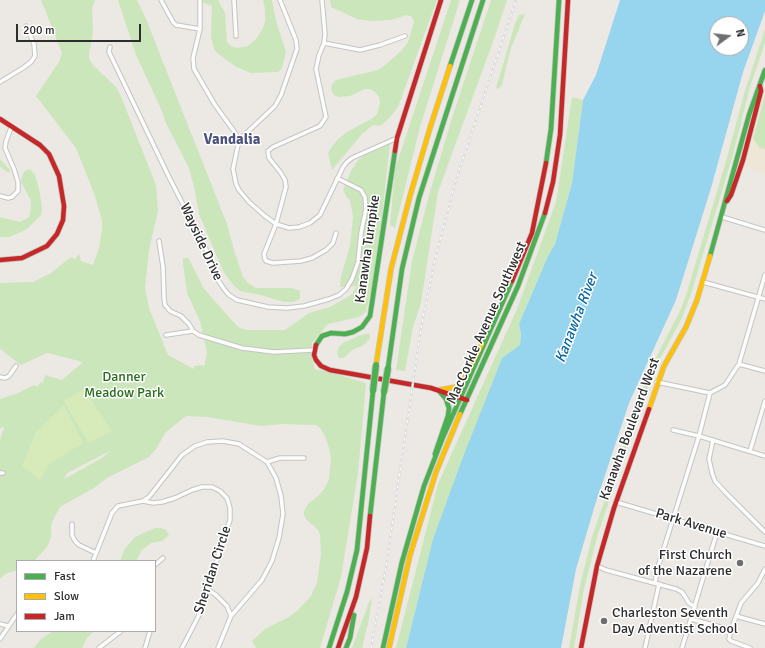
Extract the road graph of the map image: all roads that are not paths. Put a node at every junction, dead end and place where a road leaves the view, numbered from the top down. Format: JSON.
{"nodes":[{"id":1,"x":161,"y":0,"type":"edge"},
{"id":2,"x":200,"y":0,"type":"edge"},
{"id":3,"x":234,"y":0,"type":"edge"},
{"id":4,"x":280,"y":0,"type":"edge"},
{"id":5,"x":322,"y":0,"type":"edge"},
{"id":6,"x":441,"y":0,"type":"edge"},
{"id":7,"x":472,"y":0,"type":"edge"},
{"id":8,"x":483,"y":0,"type":"edge"},
{"id":9,"x":560,"y":0,"type":"edge"},
{"id":10,"x":568,"y":0,"type":"edge"},
{"id":11,"x":26,"y":26,"type":"dead end"},
{"id":12,"x":200,"y":29,"type":"junction"},
{"id":13,"x":236,"y":36,"type":"dead end"},
{"id":14,"x":405,"y":36,"type":"dead end"},
{"id":15,"x":324,"y":43,"type":"junction"},
{"id":16,"x":110,"y":47,"type":"dead end"},
{"id":17,"x":765,"y":70,"type":"edge"},
{"id":18,"x":0,"y":82,"type":"edge"},
{"id":19,"x":762,"y":86,"type":"edge"},
{"id":20,"x":0,"y":119,"type":"edge"},
{"id":21,"x":11,"y":128,"type":"junction"},
{"id":22,"x":397,"y":138,"type":"junction"},
{"id":23,"x":239,"y":140,"type":"junction"},
{"id":24,"x":337,"y":178,"type":"junction"},
{"id":25,"x":0,"y":196,"type":"edge"},
{"id":26,"x":722,"y":217,"type":"junction"},
{"id":27,"x":276,"y":224,"type":"junction"},
{"id":28,"x":765,"y":230,"type":"edge"},
{"id":29,"x":336,"y":233,"type":"dead end"},
{"id":30,"x":159,"y":241,"type":"dead end"},
{"id":31,"x":0,"y":260,"type":"edge"},
{"id":32,"x":765,"y":275,"type":"edge"},
{"id":33,"x":703,"y":282,"type":"junction"},
{"id":34,"x":759,"y":297,"type":"junction"},
{"id":35,"x":765,"y":299,"type":"edge"},
{"id":36,"x":193,"y":331,"type":"junction"},
{"id":37,"x":166,"y":335,"type":"dead end"},
{"id":38,"x":487,"y":338,"type":"junction"},
{"id":39,"x":314,"y":350,"type":"junction"},
{"id":40,"x":740,"y":364,"type":"junction"},
{"id":41,"x":16,"y":366,"type":"dead end"},
{"id":42,"x":765,"y":371,"type":"edge"},
{"id":43,"x":0,"y":377,"type":"edge"},
{"id":44,"x":658,"y":382,"type":"junction"},
{"id":45,"x":437,"y":390,"type":"junction"},
{"id":46,"x":710,"y":393,"type":"junction"},
{"id":47,"x":460,"y":398,"type":"junction"},
{"id":48,"x":467,"y":400,"type":"junction"},
{"id":49,"x":765,"y":401,"type":"edge"},
{"id":50,"x":673,"y":430,"type":"dead end"},
{"id":51,"x":699,"y":436,"type":"junction"},
{"id":52,"x":713,"y":440,"type":"junction"},
{"id":53,"x":750,"y":451,"type":"junction"},
{"id":54,"x":765,"y":456,"type":"edge"},
{"id":55,"x":434,"y":457,"type":"junction"},
{"id":56,"x":304,"y":458,"type":"dead end"},
{"id":57,"x":267,"y":462,"type":"junction"},
{"id":58,"x":143,"y":500,"type":"junction"},
{"id":59,"x":616,"y":502,"type":"junction"},
{"id":60,"x":673,"y":518,"type":"junction"},
{"id":61,"x":72,"y":524,"type":"dead end"},
{"id":62,"x":717,"y":532,"type":"junction"},
{"id":63,"x":765,"y":532,"type":"edge"},
{"id":64,"x":765,"y":542,"type":"edge"},
{"id":65,"x":765,"y":546,"type":"edge"},
{"id":66,"x":96,"y":553,"type":"junction"},
{"id":67,"x":163,"y":558,"type":"dead end"},
{"id":68,"x":93,"y":560,"type":"edge"},
{"id":69,"x":156,"y":564,"type":"edge"},
{"id":70,"x":597,"y":566,"type":"junction"},
{"id":71,"x":765,"y":569,"type":"edge"},
{"id":72,"x":657,"y":584,"type":"junction"},
{"id":73,"x":207,"y":590,"type":"junction"},
{"id":74,"x":356,"y":597,"type":"junction"},
{"id":75,"x":695,"y":607,"type":"junction"},
{"id":76,"x":16,"y":615,"type":"edge"},
{"id":77,"x":232,"y":616,"type":"junction"},
{"id":78,"x":736,"y":616,"type":"junction"},
{"id":79,"x":690,"y":619,"type":"junction"},
{"id":80,"x":0,"y":624,"type":"edge"},
{"id":81,"x":765,"y":624,"type":"edge"},
{"id":82,"x":8,"y":626,"type":"junction"},
{"id":83,"x":731,"y":630,"type":"junction"},
{"id":84,"x":120,"y":632,"type":"edge"},
{"id":85,"x":150,"y":632,"type":"edge"},
{"id":86,"x":0,"y":639,"type":"edge"},
{"id":87,"x":99,"y":648,"type":"edge"},
{"id":88,"x":145,"y":648,"type":"edge"},
{"id":89,"x":182,"y":648,"type":"edge"},
{"id":90,"x":218,"y":648,"type":"edge"},
{"id":91,"x":328,"y":648,"type":"edge"},
{"id":92,"x":338,"y":648,"type":"edge"},
{"id":93,"x":346,"y":648,"type":"edge"},
{"id":94,"x":383,"y":648,"type":"edge"},
{"id":95,"x":389,"y":648,"type":"edge"},
{"id":96,"x":581,"y":648,"type":"edge"},
{"id":97,"x":645,"y":648,"type":"edge"},
{"id":98,"x":682,"y":648,"type":"edge"},
{"id":99,"x":750,"y":648,"type":"edge"}],
"edges":[{"from":1,"to":12,"type":"street"},
{"from":2,"to":12,"type":"street"},
{"from":3,"to":13,"type":"street"},
{"from":4,"to":23,"type":"street"},
{"from":5,"to":15,"type":"street"},
{"from":6,"to":22,"type":"main road","name":"Kanawha Turnpike"},
{"from":7,"to":91,"type":"main road","bridge":true},
{"from":8,"to":74,"type":"main road","bridge":true},
{"from":9,"to":38,"type":"main road","name":"MacCorkle Avenue Southwest"},
{"from":10,"to":48,"type":"main road","name":"MacCorkle Avenue Southwest"},
{"from":11,"to":18,"type":"street"},
{"from":12,"to":23,"type":"street"},
{"from":14,"to":15,"type":"street"},
{"from":15,"to":27,"type":"street"},
{"from":16,"to":24,"type":"street","name":"Wayside Drive"},
{"from":17,"to":19,"type":"main road","name":"Kanawha Boulevard West"},
{"from":19,"to":26,"type":"main road","name":"Kanawha Boulevard West"},
{"from":20,"to":21,"type":"main road"},
{"from":21,"to":25,"type":"street"},
{"from":21,"to":31,"type":"main road"},
{"from":22,"to":24,"type":"street"},
{"from":22,"to":39,"type":"main road","name":"Kanawha Turnpike"},
{"from":23,"to":27,"type":"street"},
{"from":24,"to":27,"type":"street"},
{"from":26,"to":28,"type":"street"},
{"from":26,"to":33,"type":"main road","name":"Kanawha Boulevard West"},
{"from":27,"to":29,"type":"street"},
{"from":30,"to":36,"type":"street"},
{"from":32,"to":34,"type":"street"},
{"from":33,"to":34,"type":"street"},
{"from":33,"to":44,"type":"main road","name":"Kanawha Boulevard West"},
{"from":34,"to":35,"type":"street"},
{"from":34,"to":40,"type":"street"},
{"from":36,"to":37,"type":"street"},
{"from":36,"to":39,"type":"street"},
{"from":38,"to":45,"type":"main road"},
{"from":38,"to":47,"type":"main road","name":"MacCorkle Avenue Southwest"},
{"from":39,"to":45,"type":"main road"},
{"from":40,"to":42,"type":"street"},
{"from":40,"to":46,"type":"street"},
{"from":41,"to":43,"type":"street"},
{"from":44,"to":46,"type":"street"},
{"from":44,"to":59,"type":"main road","name":"Kanawha Boulevard West"},
{"from":45,"to":47,"type":"main road"},
{"from":45,"to":55,"type":"main road"},
{"from":46,"to":51,"type":"street"},
{"from":47,"to":48,"type":"main road"},
{"from":47,"to":55,"type":"main road","name":"MacCorkle Avenue Southwest"},
{"from":48,"to":95,"type":"main road","name":"MacCorkle Avenue Southwest"},
{"from":49,"to":53,"type":"street"},
{"from":50,"to":51,"type":"street"},
{"from":51,"to":52,"type":"street"},
{"from":51,"to":60,"type":"street"},
{"from":52,"to":53,"type":"street"},
{"from":52,"to":63,"type":"street"},
{"from":53,"to":54,"type":"street"},
{"from":55,"to":94,"type":"main road","name":"MacCorkle Avenue Southwest"},
{"from":56,"to":57,"type":"street"},
{"from":57,"to":58,"type":"street"},
{"from":57,"to":77,"type":"street"},
{"from":58,"to":66,"type":"street","name":"Sheridan Circle"},
{"from":58,"to":73,"type":"street","name":"Sheridan Circle"},
{"from":59,"to":60,"type":"street","name":"Park Avenue"},
{"from":59,"to":70,"type":"main road","name":"Kanawha Boulevard West"},
{"from":60,"to":62,"type":"street","name":"Park Avenue"},
{"from":60,"to":72,"type":"street"},
{"from":61,"to":66,"type":"street"},
{"from":62,"to":65,"type":"street","name":"Park Avenue"},
{"from":62,"to":75,"type":"street"},
{"from":64,"to":65,"type":"street"},
{"from":66,"to":68,"type":"street","name":"Sheridan Circle"},
{"from":67,"to":69,"type":"street"},
{"from":70,"to":72,"type":"street"},
{"from":70,"to":96,"type":"main road","name":"Kanawha Boulevard West"},
{"from":71,"to":78,"type":"street"},
{"from":72,"to":75,"type":"street"},
{"from":72,"to":97,"type":"street"},
{"from":73,"to":77,"type":"street"},
{"from":73,"to":89,"type":"street","name":"Sheridan Circle"},
{"from":74,"to":92,"type":"main road"},
{"from":74,"to":93,"type":"main road"},
{"from":75,"to":79,"type":"street"},
{"from":76,"to":82,"type":"street"},
{"from":77,"to":90,"type":"street"},
{"from":78,"to":81,"type":"street"},
{"from":78,"to":83,"type":"street"},
{"from":79,"to":83,"type":"street"},
{"from":79,"to":98,"type":"street"},
{"from":80,"to":82,"type":"street"},
{"from":82,"to":86,"type":"street"},
{"from":83,"to":99,"type":"street"},
{"from":84,"to":87,"type":"street"},
{"from":85,"to":88,"type":"street"}]}
